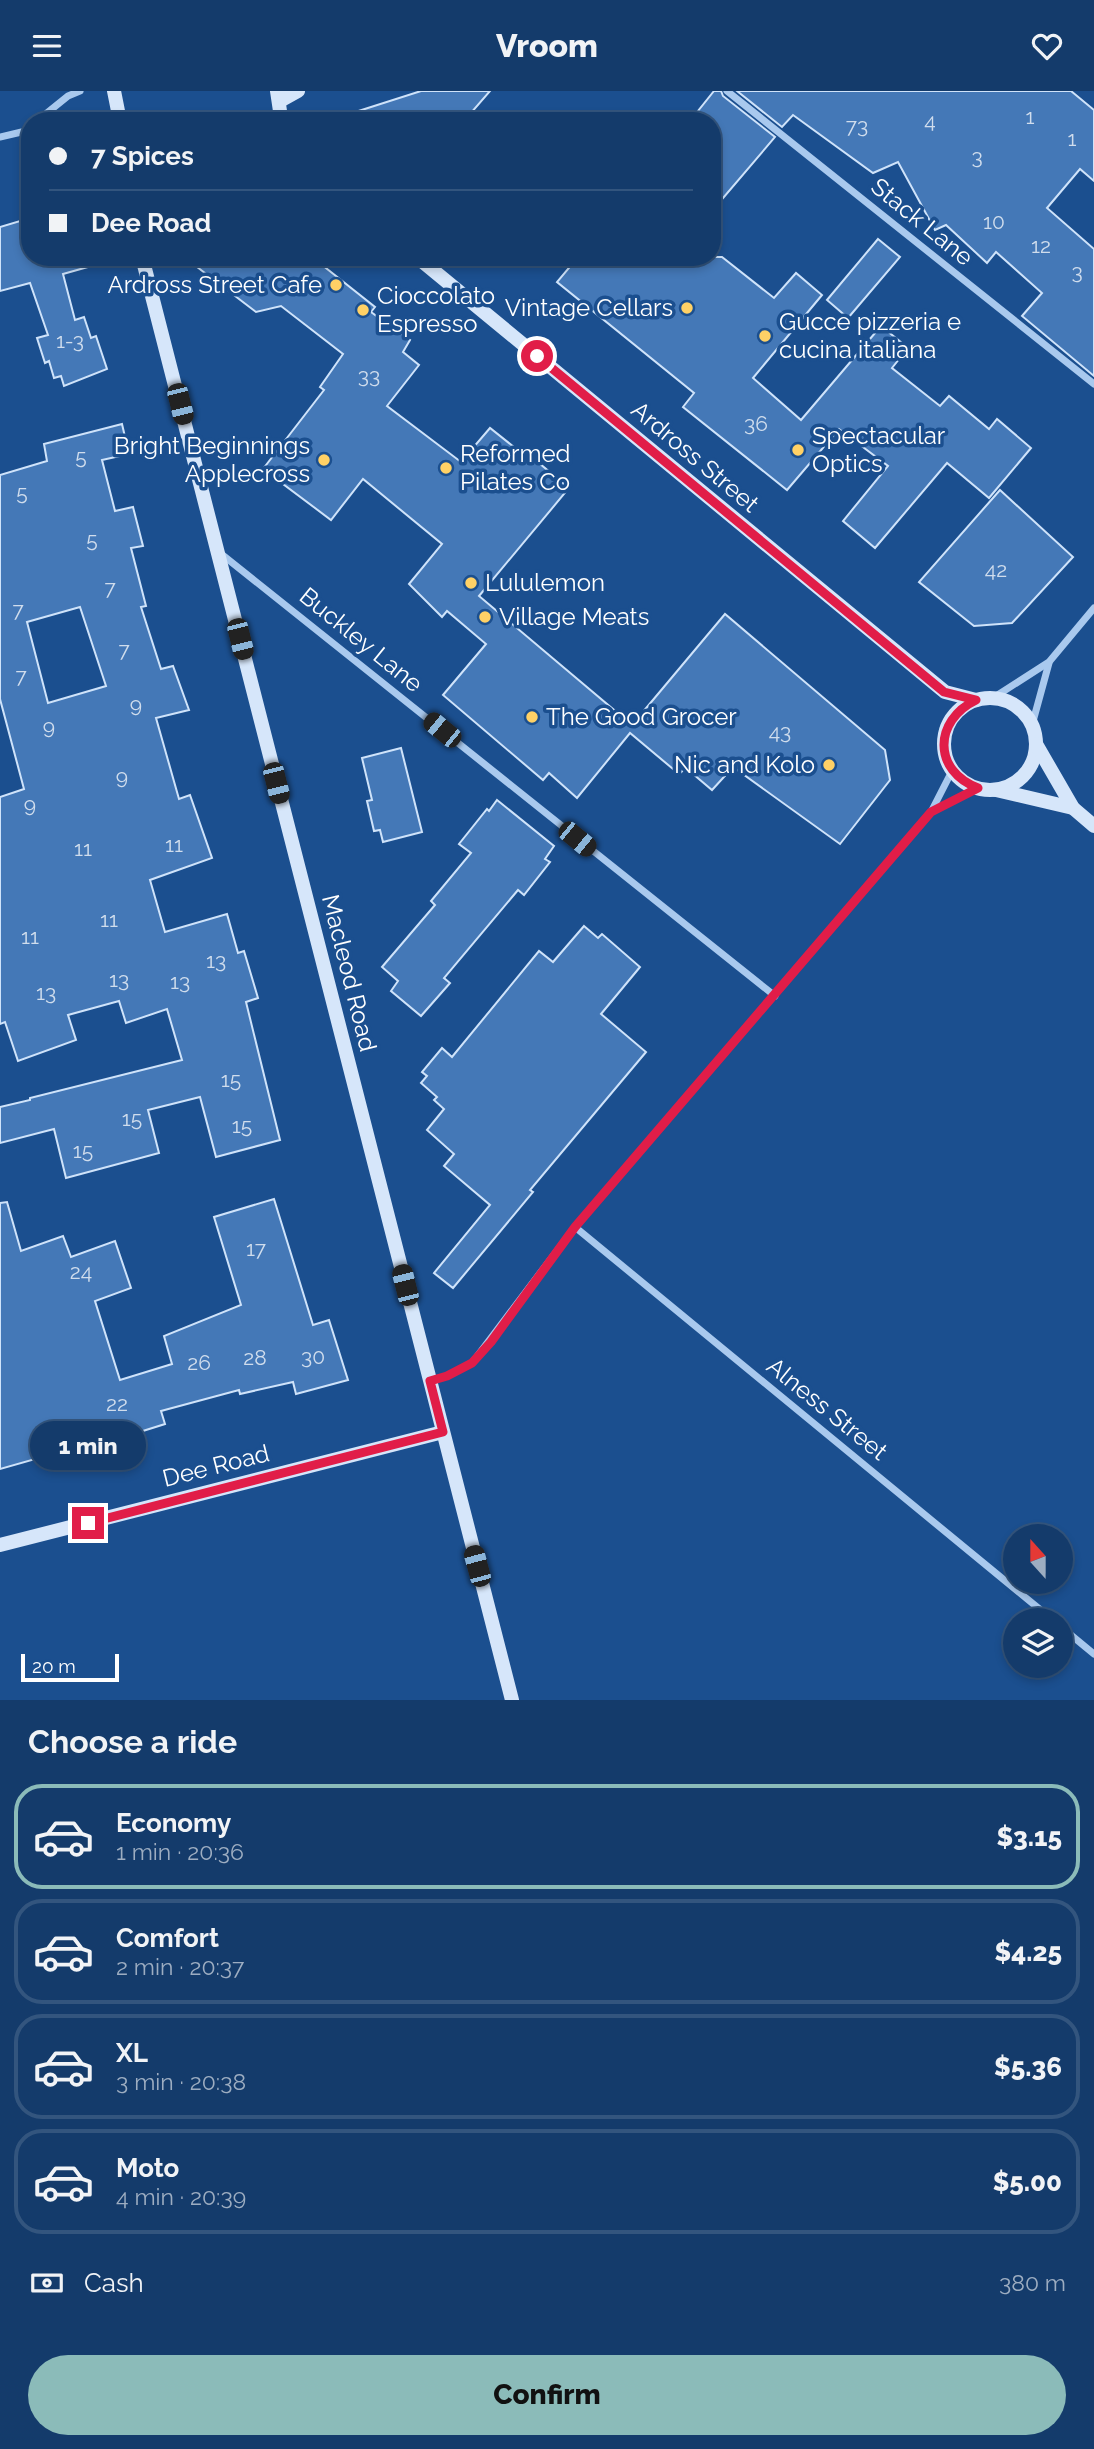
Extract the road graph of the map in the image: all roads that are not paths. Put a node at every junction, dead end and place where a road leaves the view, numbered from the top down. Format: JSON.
{"nodes":[{"id":1,"x":80,"y":91,"type":"edge"},
{"id":2,"x":114,"y":91,"type":"edge"},
{"id":3,"x":298,"y":91,"type":"edge"},
{"id":4,"x":727,"y":91,"type":"edge"},
{"id":5,"x":280,"y":109,"type":"edge"},
{"id":6,"x":48,"y":112,"type":"edge"},
{"id":7,"x":118,"y":112,"type":"edge"},
{"id":8,"x":21,"y":131,"type":"edge"},
{"id":9,"x":0,"y":137,"type":"edge"},
{"id":10,"x":144,"y":266,"type":"edge"},
{"id":11,"x":428,"y":266,"type":"edge"},
{"id":12,"x":1094,"y":384,"type":"edge"},
{"id":13,"x":218,"y":551,"type":"junction"},
{"id":14,"x":1094,"y":608,"type":"edge"},
{"id":15,"x":1049,"y":662,"type":"junction"},
{"id":16,"x":944,"y":692,"type":"junction"},
{"id":17,"x":993,"y":698,"type":"junction"},
{"id":18,"x":976,"y":700,"type":"junction"},
{"id":19,"x":1032,"y":725,"type":"junction"},
{"id":20,"x":947,"y":726,"type":"junction"},
{"id":21,"x":1036,"y":744,"type":"junction"},
{"id":22,"x":952,"y":771,"type":"junction"},
{"id":23,"x":986,"y":789,"type":"junction"},
{"id":24,"x":1073,"y":808,"type":"junction"},
{"id":25,"x":931,"y":812,"type":"junction"},
{"id":26,"x":1094,"y":825,"type":"edge"},
{"id":27,"x":775,"y":996,"type":"junction"},
{"id":28,"x":575,"y":1227,"type":"junction"},
{"id":29,"x":430,"y":1381,"type":"junction"},
{"id":30,"x":443,"y":1432,"type":"junction"},
{"id":31,"x":0,"y":1545,"type":"edge"},
{"id":32,"x":1038,"y":1608,"type":"edge"},
{"id":33,"x":1073,"y":1637,"type":"edge"},
{"id":34,"x":1094,"y":1654,"type":"edge"},
{"id":35,"x":512,"y":1700,"type":"edge"}],
"edges":[{"from":1,"to":6,"type":"street"},
{"from":2,"to":7,"type":"street"},
{"from":3,"to":5,"type":"street"},
{"from":4,"to":12,"type":"street","name":"Stack Lane"},
{"from":8,"to":9,"type":"street"},
{"from":10,"to":13,"type":"street","name":"Macleod Road"},
{"from":11,"to":16,"type":"street","name":"Ardross Street"},
{"from":13,"to":27,"type":"street","name":"Buckley Lane"},
{"from":13,"to":29,"type":"street","name":"Macleod Road"},
{"from":14,"to":15,"type":"street"},
{"from":15,"to":17,"type":"street"},
{"from":15,"to":19,"type":"street"},
{"from":16,"to":18,"type":"street","name":"Ardross Street"},
{"from":16,"to":20,"type":"street"},
{"from":17,"to":18,"type":"street"},
{"from":17,"to":19,"type":"street"},
{"from":18,"to":20,"type":"street"},
{"from":19,"to":21,"type":"street"},
{"from":20,"to":22,"type":"street"},
{"from":21,"to":23,"type":"street"},
{"from":21,"to":24,"type":"street"},
{"from":22,"to":23,"type":"street"},
{"from":22,"to":25,"type":"street"},
{"from":23,"to":24,"type":"street"},
{"from":23,"to":25,"type":"street"},
{"from":24,"to":26,"type":"street"},
{"from":25,"to":27,"type":"street"},
{"from":27,"to":28,"type":"street"},
{"from":28,"to":29,"type":"street"},
{"from":28,"to":32,"type":"street","name":"Alness Street"},
{"from":29,"to":30,"type":"street","name":"Macleod Road"},
{"from":30,"to":31,"type":"street","name":"Dee Road"},
{"from":30,"to":35,"type":"street","name":"Macleod Road"},
{"from":33,"to":34,"type":"street"}]}
